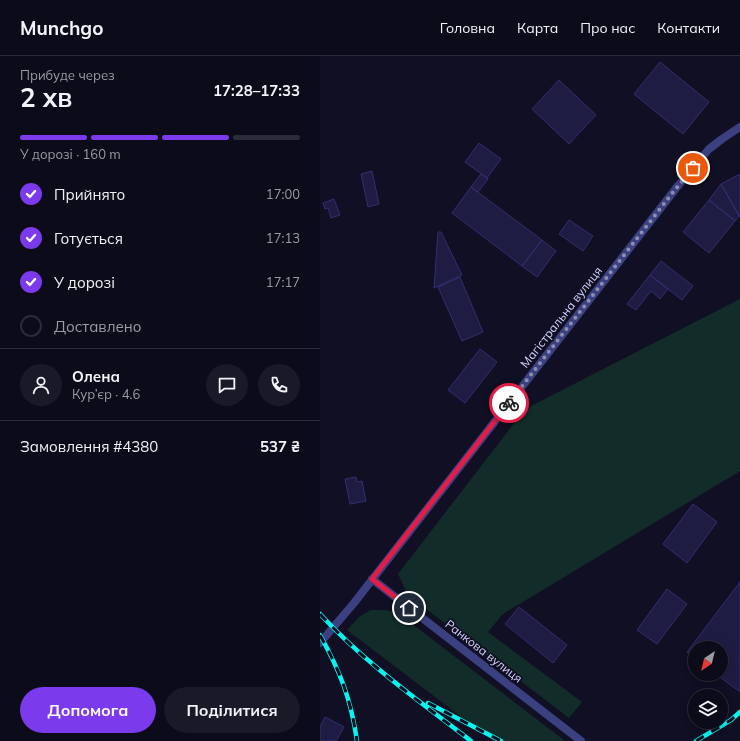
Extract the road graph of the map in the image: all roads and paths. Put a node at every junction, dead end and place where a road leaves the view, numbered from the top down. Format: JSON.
{"nodes":[{"id":1,"x":740,"y":127,"type":"edge"},
{"id":2,"x":372,"y":579,"type":"junction"},
{"id":3,"x":320,"y":643,"type":"edge"},
{"id":4,"x":581,"y":741,"type":"edge"}],
"edges":[{"from":1,"to":2,"type":"street","name":"Магістральна вулиця"},
{"from":2,"to":3,"type":"street","name":"Магістральна вулиця"},
{"from":2,"to":4,"type":"street","name":"Ранкова вулиця"}]}
